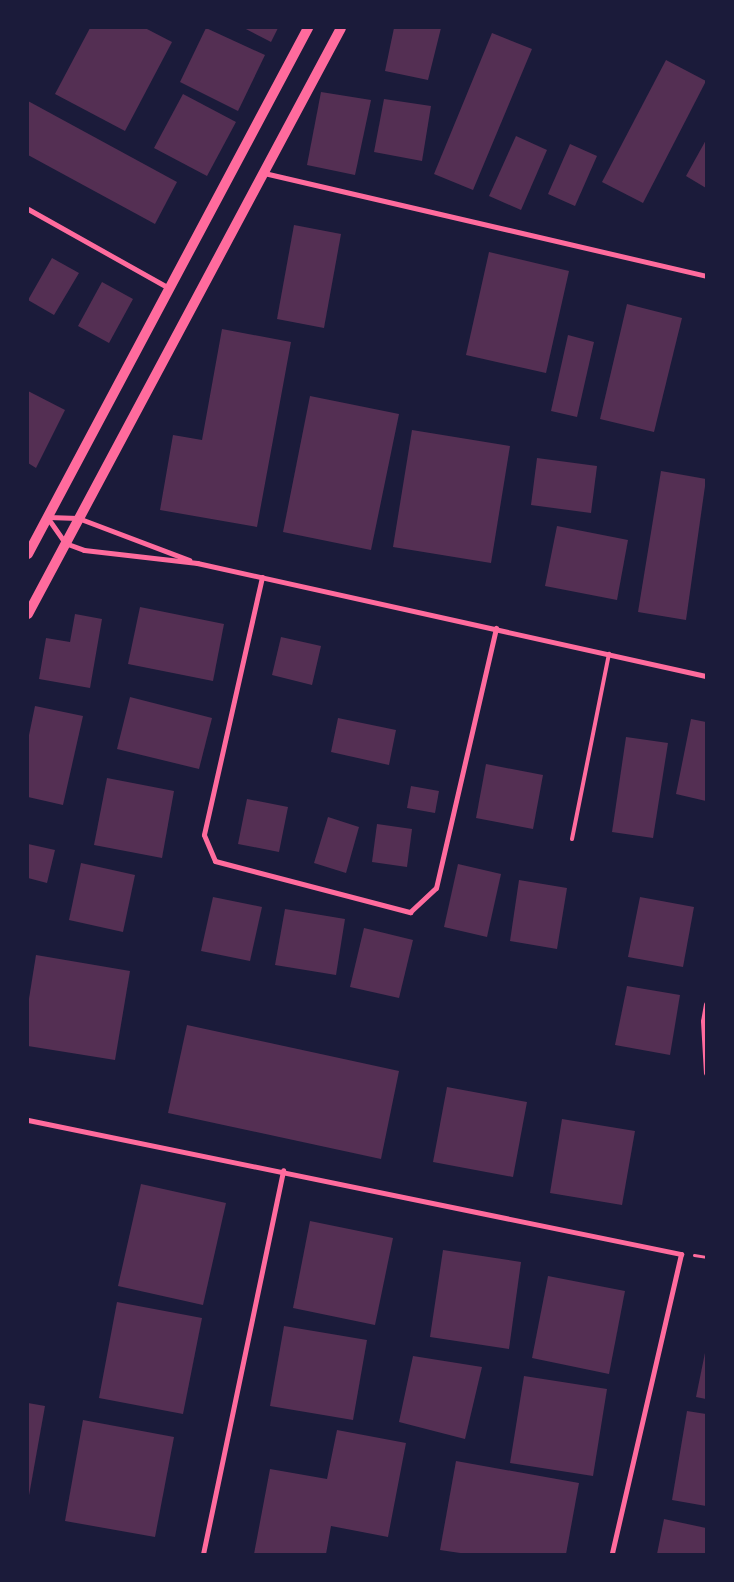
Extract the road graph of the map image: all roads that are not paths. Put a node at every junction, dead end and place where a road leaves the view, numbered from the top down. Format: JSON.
{"nodes":[{"id":1,"x":308,"y":28,"type":"edge"},
{"id":2,"x":341,"y":28,"type":"edge"},
{"id":3,"x":264,"y":173,"type":"junction"},
{"id":4,"x":28,"y":209,"type":"edge"},
{"id":5,"x":706,"y":276,"type":"edge"},
{"id":6,"x":169,"y":288,"type":"junction"},
{"id":7,"x":47,"y":517,"type":"junction"},
{"id":8,"x":78,"y":518,"type":"junction"},
{"id":9,"x":65,"y":543,"type":"junction"},
{"id":10,"x":28,"y":554,"type":"edge"},
{"id":11,"x":197,"y":563,"type":"junction"},
{"id":12,"x":262,"y":577,"type":"junction"},
{"id":13,"x":28,"y":614,"type":"edge"},
{"id":14,"x":496,"y":628,"type":"junction"},
{"id":15,"x":609,"y":654,"type":"junction"},
{"id":16,"x":706,"y":676,"type":"edge"},
{"id":17,"x":572,"y":839,"type":"dead end"},
{"id":18,"x":706,"y":1004,"type":"edge"},
{"id":19,"x":706,"y":1073,"type":"edge"},
{"id":20,"x":28,"y":1120,"type":"edge"},
{"id":21,"x":283,"y":1170,"type":"junction"},
{"id":22,"x":203,"y":1554,"type":"edge"},
{"id":23,"x":612,"y":1554,"type":"edge"}],
"edges":[{"from":1,"to":6,"type":"main road"},
{"from":2,"to":3,"type":"main road"},
{"from":3,"to":5,"type":"street"},
{"from":3,"to":8,"type":"main road"},
{"from":4,"to":6,"type":"street"},
{"from":6,"to":7,"type":"main road"},
{"from":7,"to":8,"type":"street"},
{"from":7,"to":9,"type":"street"},
{"from":7,"to":10,"type":"main road"},
{"from":8,"to":9,"type":"main road"},
{"from":8,"to":11,"type":"street"},
{"from":9,"to":11,"type":"street"},
{"from":9,"to":13,"type":"main road"},
{"from":11,"to":12,"type":"street"},
{"from":12,"to":14,"type":"street"},
{"from":12,"to":14,"type":"street"},
{"from":14,"to":15,"type":"street"},
{"from":15,"to":16,"type":"street"},
{"from":15,"to":17,"type":"lane"},
{"from":18,"to":19,"type":"street"},
{"from":20,"to":21,"type":"street"},
{"from":21,"to":22,"type":"street"},
{"from":21,"to":23,"type":"street"}]}
